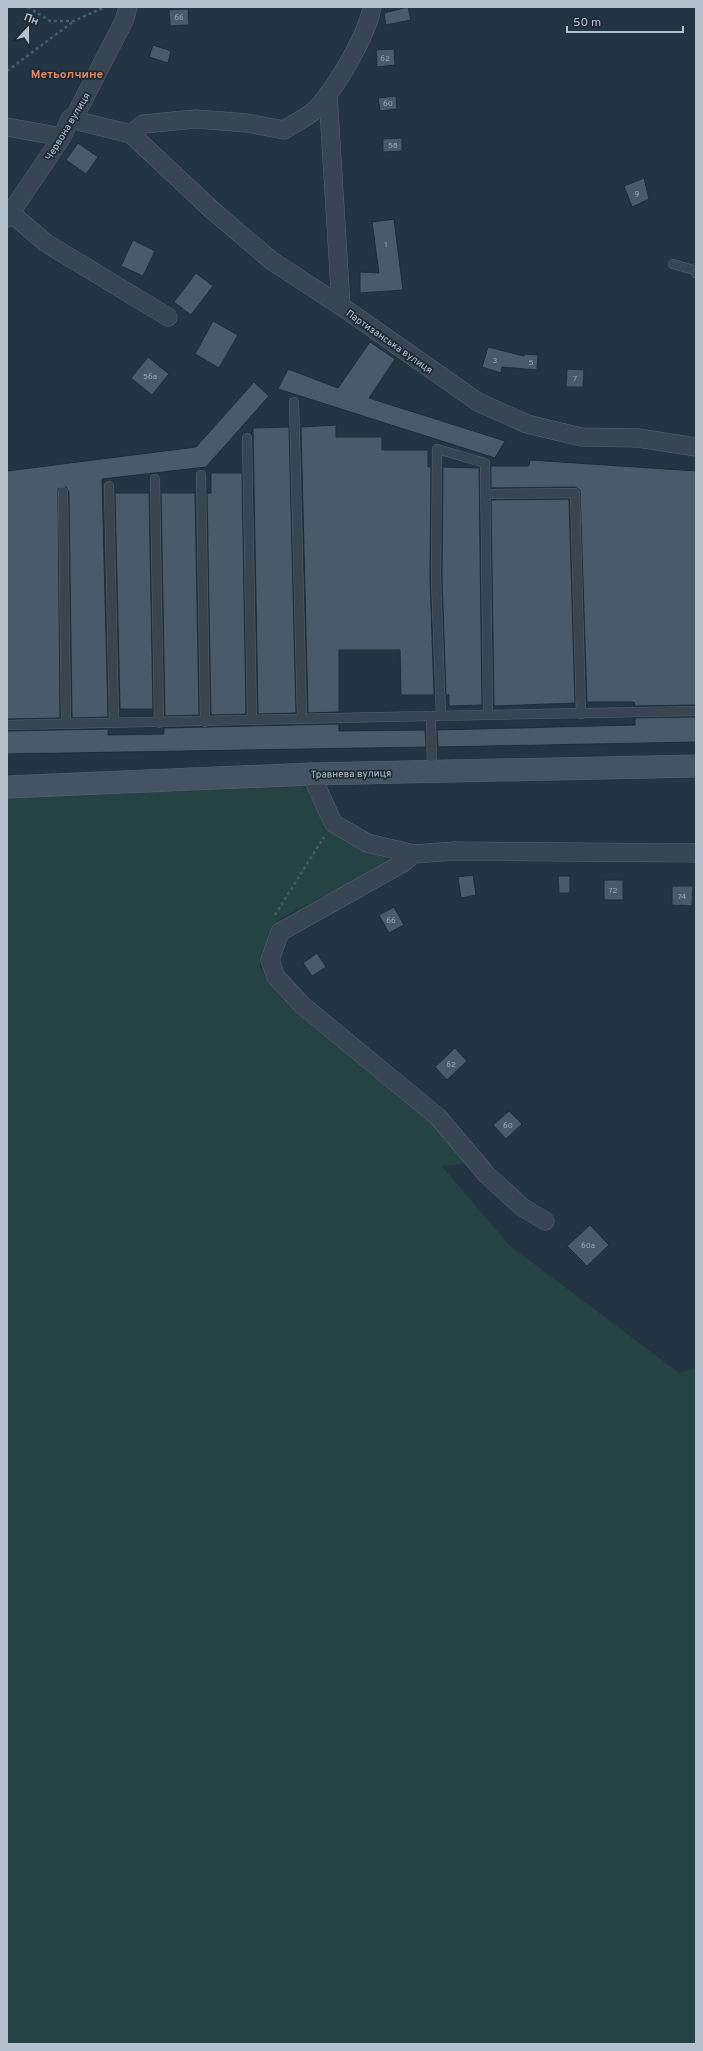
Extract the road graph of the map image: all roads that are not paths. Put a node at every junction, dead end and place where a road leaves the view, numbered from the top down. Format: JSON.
{"nodes":[{"id":1,"x":128,"y":7,"type":"edge"},
{"id":2,"x":372,"y":7,"type":"edge"},
{"id":3,"x":328,"y":94,"type":"junction"},
{"id":4,"x":70,"y":119,"type":"junction"},
{"id":5,"x":7,"y":127,"type":"edge"},
{"id":6,"x":131,"y":134,"type":"junction"},
{"id":7,"x":62,"y":137,"type":"junction"},
{"id":8,"x":9,"y":216,"type":"edge"},
{"id":9,"x":673,"y":264,"type":"dead end"},
{"id":10,"x":696,"y":273,"type":"edge"},
{"id":11,"x":341,"y":306,"type":"junction"},
{"id":12,"x":168,"y":317,"type":"dead end"},
{"id":13,"x":294,"y":402,"type":"dead end"},
{"id":14,"x":247,"y":438,"type":"dead end"},
{"id":15,"x":696,"y":447,"type":"edge"},
{"id":16,"x":201,"y":475,"type":"dead end"},
{"id":17,"x":155,"y":479,"type":"dead end"},
{"id":18,"x":109,"y":486,"type":"dead end"},
{"id":19,"x":62,"y":492,"type":"dead end"},
{"id":20,"x":485,"y":494,"type":"junction"},
{"id":21,"x":696,"y":711,"type":"edge"},
{"id":22,"x":581,"y":714,"type":"junction"},
{"id":23,"x":488,"y":715,"type":"junction"},
{"id":24,"x":431,"y":716,"type":"junction"},
{"id":25,"x":440,"y":716,"type":"junction"},
{"id":26,"x":302,"y":718,"type":"junction"},
{"id":27,"x":252,"y":720,"type":"junction"},
{"id":28,"x":205,"y":722,"type":"junction"},
{"id":29,"x":114,"y":723,"type":"junction"},
{"id":30,"x":159,"y":723,"type":"junction"},
{"id":31,"x":66,"y":724,"type":"junction"},
{"id":32,"x":7,"y":725,"type":"edge"},
{"id":33,"x":696,"y":766,"type":"edge"},
{"id":34,"x":432,"y":771,"type":"junction"},
{"id":35,"x":311,"y":774,"type":"junction"},
{"id":36,"x":7,"y":787,"type":"edge"},
{"id":37,"x":696,"y":853,"type":"edge"},
{"id":38,"x":414,"y":854,"type":"junction"},
{"id":39,"x":545,"y":1221,"type":"dead end"}],
"edges":[{"from":1,"to":4,"type":"street","name":"Червона вулиця"},
{"from":2,"to":3,"type":"street"},
{"from":3,"to":6,"type":"street"},
{"from":3,"to":11,"type":"street"},
{"from":4,"to":6,"type":"street"},
{"from":4,"to":7,"type":"street","name":"Червона вулиця"},
{"from":5,"to":7,"type":"street"},
{"from":6,"to":11,"type":"street","name":"Партизанська вулиця"},
{"from":7,"to":8,"type":"street","name":"Червона вулиця"},
{"from":8,"to":12,"type":"street"},
{"from":9,"to":10,"type":"lane"},
{"from":11,"to":15,"type":"street","name":"Партизанська вулиця"},
{"from":13,"to":26,"type":"lane"},
{"from":14,"to":27,"type":"lane"},
{"from":16,"to":28,"type":"lane"},
{"from":17,"to":30,"type":"lane"},
{"from":18,"to":29,"type":"lane"},
{"from":19,"to":31,"type":"lane"},
{"from":20,"to":22,"type":"lane"},
{"from":20,"to":23,"type":"lane"},
{"from":20,"to":25,"type":"lane"},
{"from":21,"to":22,"type":"lane"},
{"from":22,"to":23,"type":"lane"},
{"from":23,"to":25,"type":"lane"},
{"from":24,"to":25,"type":"lane"},
{"from":24,"to":26,"type":"lane"},
{"from":24,"to":34,"type":"lane"},
{"from":26,"to":27,"type":"lane"},
{"from":27,"to":28,"type":"lane"},
{"from":28,"to":30,"type":"lane"},
{"from":29,"to":30,"type":"lane"},
{"from":29,"to":31,"type":"lane"},
{"from":31,"to":32,"type":"lane"},
{"from":33,"to":34,"type":"street","name":"Травнева вулиця"},
{"from":34,"to":35,"type":"street","name":"Травнева вулиця"},
{"from":35,"to":36,"type":"street","name":"Травнева вулиця"},
{"from":35,"to":38,"type":"street"},
{"from":37,"to":38,"type":"street"},
{"from":38,"to":39,"type":"street"}]}
